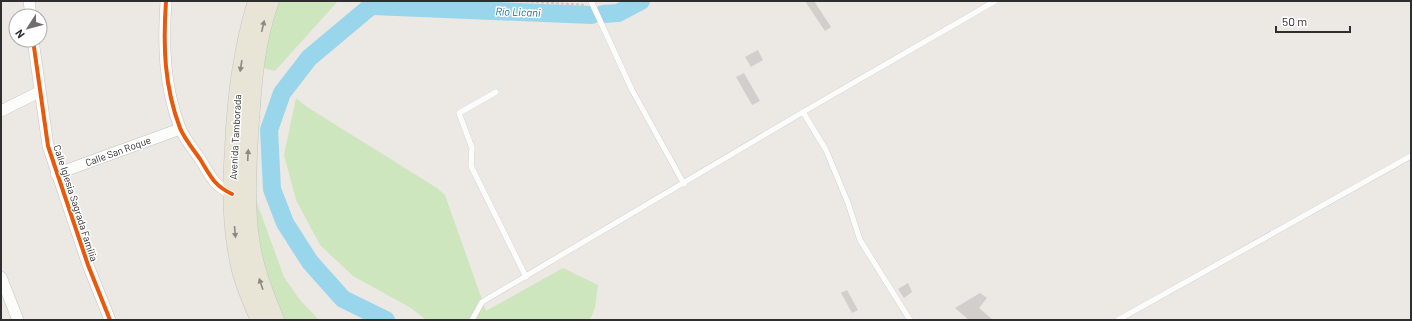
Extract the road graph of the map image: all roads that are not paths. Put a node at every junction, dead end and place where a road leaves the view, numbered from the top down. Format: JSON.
{"nodes":[{"id":1,"x":166,"y":1,"type":"edge"},
{"id":2,"x":257,"y":1,"type":"edge"},
{"id":3,"x":270,"y":1,"type":"edge"},
{"id":4,"x":995,"y":1,"type":"edge"},
{"id":5,"x":591,"y":3,"type":"edge"},
{"id":6,"x":34,"y":48,"type":"edge"},
{"id":7,"x":39,"y":92,"type":"junction"},
{"id":8,"x":496,"y":92,"type":"dead end"},
{"id":9,"x":1,"y":111,"type":"edge"},
{"id":10,"x":803,"y":112,"type":"junction"},
{"id":11,"x":180,"y":129,"type":"junction"},
{"id":12,"x":1411,"y":156,"type":"edge"},
{"id":13,"x":56,"y":174,"type":"junction"},
{"id":14,"x":684,"y":184,"type":"junction"},
{"id":15,"x":232,"y":194,"type":"junction"},
{"id":16,"x":1,"y":277,"type":"edge"},
{"id":17,"x":526,"y":277,"type":"junction"},
{"id":18,"x":18,"y":320,"type":"edge"},
{"id":19,"x":110,"y":320,"type":"edge"},
{"id":20,"x":260,"y":320,"type":"edge"},
{"id":21,"x":274,"y":320,"type":"edge"},
{"id":22,"x":472,"y":320,"type":"edge"},
{"id":23,"x":910,"y":320,"type":"edge"},
{"id":24,"x":1118,"y":320,"type":"edge"}],
"edges":[{"from":1,"to":11,"type":"street"},
{"from":2,"to":15,"type":"main road","name":"Avenida Tamborada","one_way":true},
{"from":21,"to":3,"type":"main road","name":"Avenida Tamborada","one_way":true},
{"from":4,"to":10,"type":"lane"},
{"from":5,"to":14,"type":"lane"},
{"from":6,"to":7,"type":"street","name":"Calle Iglesia Sagrada Familia"},
{"from":7,"to":9,"type":"street"},
{"from":7,"to":13,"type":"street","name":"Calle Iglesia Sagrada Familia"},
{"from":8,"to":17,"type":"lane"},
{"from":10,"to":14,"type":"lane"},
{"from":10,"to":23,"type":"lane"},
{"from":11,"to":13,"type":"street","name":"Calle San Roque"},
{"from":11,"to":15,"type":"street"},
{"from":12,"to":24,"type":"lane"},
{"from":13,"to":19,"type":"street","name":"Calle Iglesia Sagrada Familia"},
{"from":14,"to":17,"type":"lane"},
{"from":15,"to":20,"type":"main road","name":"Avenida Tamborada","one_way":true},
{"from":16,"to":18,"type":"street"},
{"from":17,"to":22,"type":"lane"}]}
